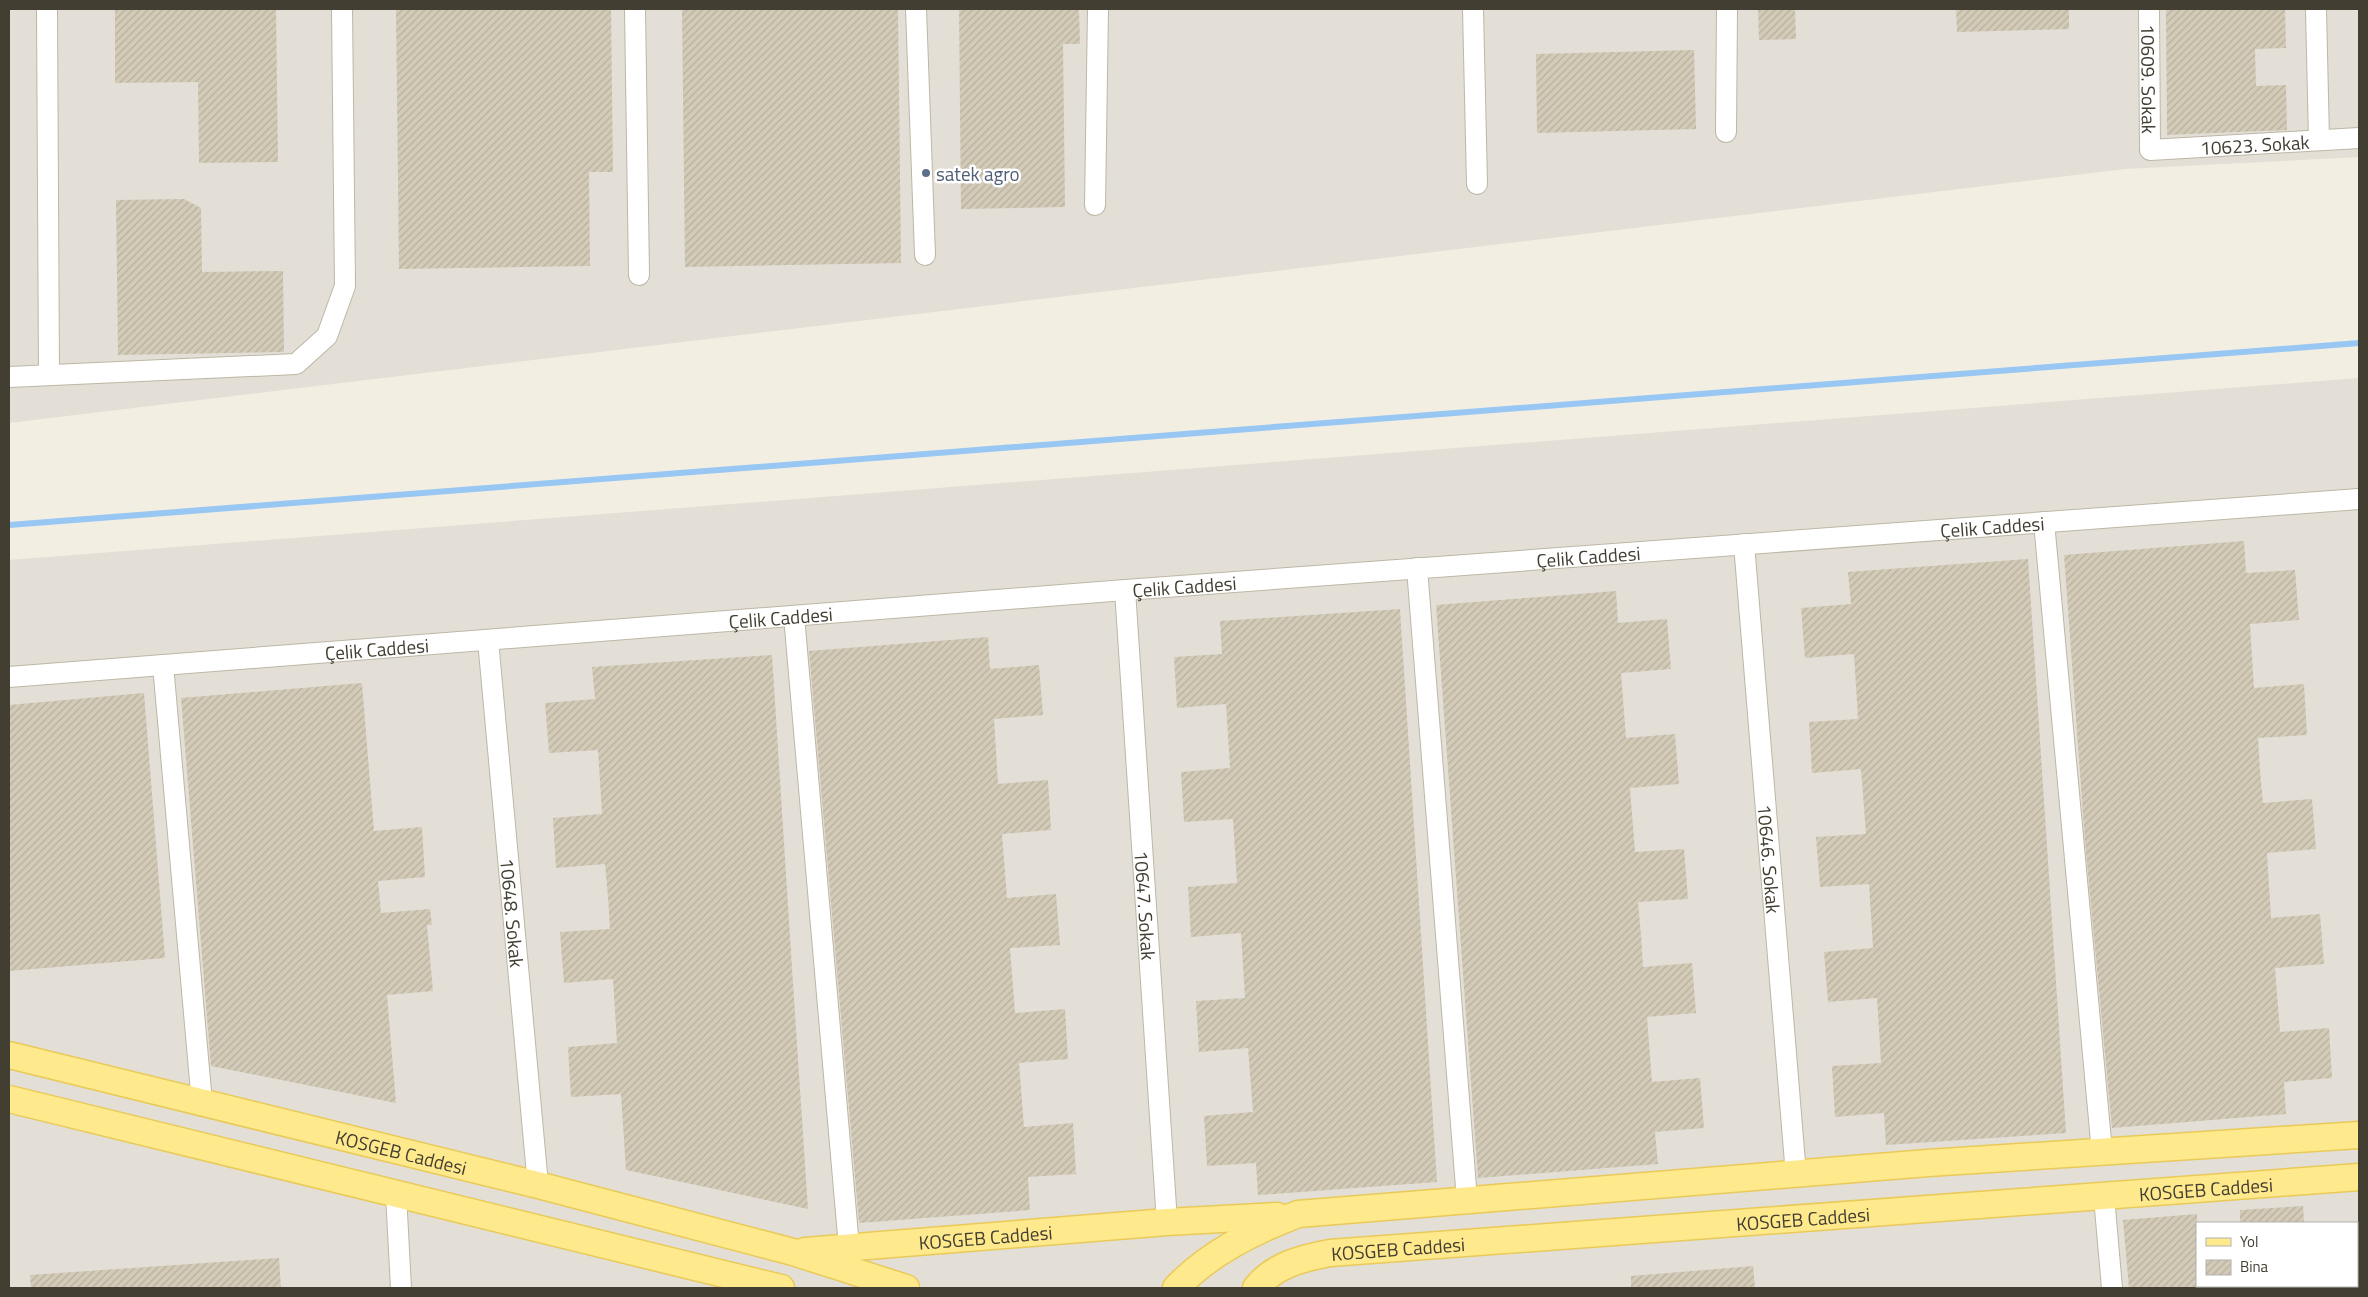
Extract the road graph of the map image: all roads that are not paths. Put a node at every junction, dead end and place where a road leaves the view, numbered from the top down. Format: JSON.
{"nodes":[{"id":1,"x":47,"y":9,"type":"edge"},
{"id":2,"x":342,"y":9,"type":"edge"},
{"id":3,"x":635,"y":9,"type":"edge"},
{"id":4,"x":916,"y":9,"type":"edge"},
{"id":5,"x":1098,"y":9,"type":"edge"},
{"id":6,"x":1473,"y":9,"type":"edge"},
{"id":7,"x":1727,"y":9,"type":"edge"},
{"id":8,"x":2149,"y":9,"type":"edge"},
{"id":9,"x":2316,"y":9,"type":"edge"},
{"id":10,"x":1726,"y":132,"type":"dead end"},
{"id":11,"x":2359,"y":138,"type":"edge"},
{"id":12,"x":2319,"y":140,"type":"junction"},
{"id":13,"x":2150,"y":150,"type":"joint"},
{"id":14,"x":1477,"y":184,"type":"dead end"},
{"id":15,"x":1095,"y":205,"type":"dead end"},
{"id":16,"x":925,"y":255,"type":"dead end"},
{"id":17,"x":639,"y":275,"type":"dead end"},
{"id":18,"x":50,"y":375,"type":"junction"},
{"id":19,"x":9,"y":377,"type":"edge"},
{"id":20,"x":2359,"y":499,"type":"edge"},
{"id":21,"x":2044,"y":522,"type":"junction"},
{"id":22,"x":1744,"y":544,"type":"junction"},
{"id":23,"x":1418,"y":568,"type":"junction"},
{"id":24,"x":1125,"y":590,"type":"junction"},
{"id":25,"x":794,"y":616,"type":"junction"},
{"id":26,"x":488,"y":640,"type":"junction"},
{"id":27,"x":163,"y":665,"type":"junction"},
{"id":28,"x":9,"y":677,"type":"edge"},
{"id":29,"x":9,"y":1055,"type":"edge"},
{"id":30,"x":9,"y":1099,"type":"edge"},
{"id":31,"x":202,"y":1103,"type":"junction"},
{"id":32,"x":2359,"y":1134,"type":"edge"},
{"id":33,"x":2102,"y":1152,"type":"junction"},
{"id":34,"x":1796,"y":1175,"type":"junction"},
{"id":35,"x":2359,"y":1177,"type":"edge"},
{"id":36,"x":538,"y":1185,"type":"junction"},
{"id":37,"x":396,"y":1194,"type":"junction"},
{"id":38,"x":2104,"y":1197,"type":"junction"},
{"id":39,"x":1467,"y":1200,"type":"junction"},
{"id":40,"x":1298,"y":1214,"type":"junction"},
{"id":41,"x":1167,"y":1222,"type":"junction"},
{"id":42,"x":849,"y":1247,"type":"junction"},
{"id":43,"x":793,"y":1252,"type":"junction"},
{"id":44,"x":401,"y":1288,"type":"edge"},
{"id":45,"x":781,"y":1288,"type":"edge"},
{"id":46,"x":906,"y":1288,"type":"edge"},
{"id":47,"x":1176,"y":1288,"type":"edge"},
{"id":48,"x":1256,"y":1288,"type":"edge"},
{"id":49,"x":2112,"y":1288,"type":"edge"}],
"edges":[{"from":1,"to":18,"type":"street"},
{"from":2,"to":18,"type":"street"},
{"from":3,"to":17,"type":"street"},
{"from":4,"to":16,"type":"street"},
{"from":5,"to":15,"type":"street"},
{"from":6,"to":14,"type":"street"},
{"from":7,"to":10,"type":"street"},
{"from":8,"to":13,"type":"street","name":"10609. Sokak"},
{"from":9,"to":12,"type":"street"},
{"from":11,"to":12,"type":"street","name":"10623. Sokak"},
{"from":12,"to":13,"type":"street","name":"10623. Sokak"},
{"from":18,"to":19,"type":"street"},
{"from":20,"to":21,"type":"street","name":"Çelik Caddesi"},
{"from":21,"to":22,"type":"street","name":"Çelik Caddesi"},
{"from":21,"to":33,"type":"street"},
{"from":22,"to":23,"type":"street","name":"Çelik Caddesi"},
{"from":22,"to":34,"type":"street","name":"10646. Sokak"},
{"from":23,"to":24,"type":"street","name":"Çelik Caddesi"},
{"from":23,"to":39,"type":"street"},
{"from":24,"to":25,"type":"street","name":"Çelik Caddesi"},
{"from":24,"to":41,"type":"street","name":"10647. Sokak"},
{"from":25,"to":26,"type":"street","name":"Çelik Caddesi"},
{"from":25,"to":42,"type":"street"},
{"from":26,"to":27,"type":"street","name":"Çelik Caddesi"},
{"from":26,"to":36,"type":"street","name":"10648. Sokak"},
{"from":27,"to":28,"type":"street","name":"Çelik Caddesi"},
{"from":27,"to":31,"type":"street"},
{"from":29,"to":31,"type":"main road","name":"KOSGEB Caddesi"},
{"from":30,"to":37,"type":"main road"},
{"from":31,"to":36,"type":"main road","name":"KOSGEB Caddesi"},
{"from":32,"to":33,"type":"main road","name":"KOSGEB Caddesi"},
{"from":33,"to":34,"type":"main road","name":"KOSGEB Caddesi"},
{"from":34,"to":39,"type":"main road","name":"KOSGEB Caddesi"},
{"from":35,"to":38,"type":"main road","name":"KOSGEB Caddesi"},
{"from":36,"to":43,"type":"main road","name":"KOSGEB Caddesi"},
{"from":37,"to":44,"type":"street"},
{"from":37,"to":45,"type":"main road"},
{"from":38,"to":48,"type":"main road","name":"KOSGEB Caddesi"},
{"from":38,"to":49,"type":"street"},
{"from":39,"to":40,"type":"main road","name":"KOSGEB Caddesi"},
{"from":40,"to":41,"type":"main road","name":"KOSGEB Caddesi"},
{"from":40,"to":47,"type":"main road","name":"KOSGEB Caddesi"},
{"from":41,"to":42,"type":"main road","name":"KOSGEB Caddesi"},
{"from":42,"to":43,"type":"main road","name":"KOSGEB Caddesi"},
{"from":43,"to":46,"type":"main road","name":"KOSGEB Caddesi"}]}
